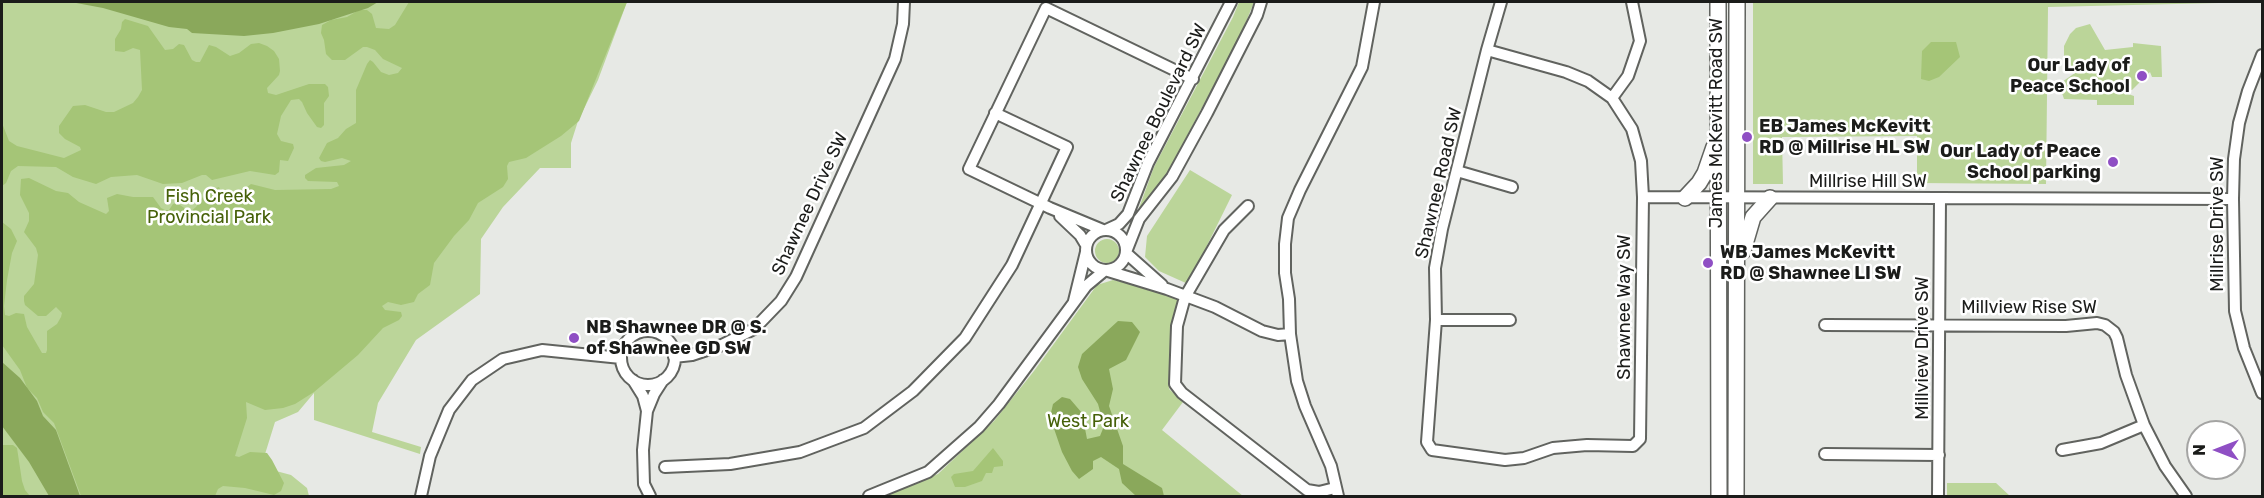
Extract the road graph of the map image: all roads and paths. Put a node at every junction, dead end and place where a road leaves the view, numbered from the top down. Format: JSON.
{"nodes":[{"id":1,"x":904,"y":2,"type":"edge"},
{"id":2,"x":1231,"y":2,"type":"edge"},
{"id":3,"x":1261,"y":2,"type":"edge"},
{"id":4,"x":1374,"y":2,"type":"edge"},
{"id":5,"x":1501,"y":2,"type":"edge"},
{"id":6,"x":1632,"y":2,"type":"edge"},
{"id":7,"x":1718,"y":2,"type":"edge"},
{"id":8,"x":1737,"y":2,"type":"edge"},
{"id":9,"x":1487,"y":50,"type":"junction"},
{"id":10,"x":2262,"y":55,"type":"edge"},
{"id":11,"x":1193,"y":79,"type":"junction"},
{"id":12,"x":1612,"y":98,"type":"junction"},
{"id":13,"x":995,"y":113,"type":"junction"},
{"id":14,"x":1718,"y":136,"type":"junction"},
{"id":15,"x":1457,"y":171,"type":"junction"},
{"id":16,"x":1512,"y":187,"type":"dead end"},
{"id":17,"x":1642,"y":197,"type":"junction"},
{"id":18,"x":1684,"y":198,"type":"junction"},
{"id":19,"x":1718,"y":198,"type":"junction"},
{"id":20,"x":1737,"y":198,"type":"junction"},
{"id":21,"x":1770,"y":198,"type":"junction"},
{"id":22,"x":1940,"y":199,"type":"junction"},
{"id":23,"x":2233,"y":199,"type":"junction"},
{"id":24,"x":1046,"y":206,"type":"junction"},
{"id":25,"x":1248,"y":206,"type":"dead end"},
{"id":26,"x":1104,"y":230,"type":"junction"},
{"id":27,"x":1086,"y":249,"type":"junction"},
{"id":28,"x":1126,"y":253,"type":"junction"},
{"id":29,"x":1106,"y":271,"type":"junction"},
{"id":30,"x":1737,"y":283,"type":"junction"},
{"id":31,"x":1167,"y":289,"type":"junction"},
{"id":32,"x":1185,"y":297,"type":"junction"},
{"id":33,"x":1074,"y":304,"type":"junction"},
{"id":34,"x":1436,"y":320,"type":"junction"},
{"id":35,"x":1510,"y":320,"type":"dead end"},
{"id":36,"x":1825,"y":325,"type":"dead end"},
{"id":37,"x":1940,"y":325,"type":"junction"},
{"id":38,"x":1290,"y":334,"type":"junction"},
{"id":39,"x":674,"y":357,"type":"junction"},
{"id":40,"x":621,"y":358,"type":"junction"},
{"id":41,"x":633,"y":380,"type":"junction"},
{"id":42,"x":663,"y":380,"type":"junction"},
{"id":43,"x":2262,"y":393,"type":"edge"},
{"id":44,"x":647,"y":411,"type":"junction"},
{"id":45,"x":2144,"y":425,"type":"junction"},
{"id":46,"x":1429,"y":446,"type":"joint"},
{"id":47,"x":2062,"y":450,"type":"dead end"},
{"id":48,"x":1825,"y":454,"type":"dead end"},
{"id":49,"x":1939,"y":455,"type":"junction"},
{"id":50,"x":665,"y":467,"type":"dead end"},
{"id":51,"x":1336,"y":492,"type":"edge"},
{"id":52,"x":421,"y":496,"type":"edge"},
{"id":53,"x":650,"y":496,"type":"edge"},
{"id":54,"x":869,"y":496,"type":"edge"},
{"id":55,"x":1719,"y":496,"type":"edge"},
{"id":56,"x":1736,"y":496,"type":"edge"},
{"id":57,"x":1938,"y":496,"type":"edge"},
{"id":58,"x":2186,"y":496,"type":"edge"}],
"edges":[{"from":1,"to":39,"type":"street","name":"Shawnee Drive SW"},
{"from":2,"to":11,"type":"street","name":"Shawnee Boulevard SW"},
{"from":3,"to":28,"type":"street","name":"Shawnee Boulevard SW"},
{"from":4,"to":38,"type":"street"},
{"from":5,"to":9,"type":"street","name":"Shawnee Road SW"},
{"from":6,"to":12,"type":"street"},
{"from":7,"to":14,"type":"main road","name":"James McKevitt Road SW"},
{"from":8,"to":20,"type":"main road","name":"James McKevitt Road SW"},
{"from":9,"to":12,"type":"street","name":"Shawnee Way SW"},
{"from":9,"to":15,"type":"street","name":"Shawnee Road SW"},
{"from":10,"to":23,"type":"street","name":"Millrise Drive SW"},
{"from":11,"to":13,"type":"street"},
{"from":11,"to":26,"type":"street","name":"Shawnee Boulevard SW"},
{"from":12,"to":17,"type":"street","name":"Shawnee Way SW"},
{"from":13,"to":24,"type":"street"},
{"from":13,"to":24,"type":"street"},
{"from":14,"to":18,"type":"main road"},
{"from":14,"to":19,"type":"main road","name":"James McKevitt Road SW"},
{"from":15,"to":16,"type":"street"},
{"from":15,"to":34,"type":"street","name":"Shawnee Road SW"},
{"from":17,"to":18,"type":"street","name":"Millrise Hill SW"},
{"from":17,"to":46,"type":"street","name":"Shawnee Way SW"},
{"from":18,"to":19,"type":"street","name":"Millrise Hill SW"},
{"from":19,"to":20,"type":"street","name":"Millrise Hill SW"},
{"from":19,"to":55,"type":"main road","name":"James McKevitt Road SW"},
{"from":20,"to":21,"type":"street","name":"Millrise Hill SW"},
{"from":20,"to":30,"type":"main road","name":"James McKevitt Road SW"},
{"from":21,"to":22,"type":"street","name":"Millrise Hill SW"},
{"from":21,"to":30,"type":"main road"},
{"from":22,"to":23,"type":"street","name":"Millrise Hill SW"},
{"from":22,"to":37,"type":"street","name":"Millview Drive SW"},
{"from":23,"to":43,"type":"street","name":"Millrise Drive SW"},
{"from":24,"to":26,"type":"street"},
{"from":24,"to":27,"type":"street"},
{"from":24,"to":50,"type":"street"},
{"from":25,"to":32,"type":"street"},
{"from":26,"to":27,"type":"street"},
{"from":26,"to":28,"type":"street"},
{"from":27,"to":29,"type":"street"},
{"from":27,"to":33,"type":"street"},
{"from":28,"to":29,"type":"street"},
{"from":28,"to":31,"type":"street"},
{"from":29,"to":31,"type":"street"},
{"from":29,"to":33,"type":"street"},
{"from":30,"to":56,"type":"main road","name":"James McKevitt Road SW"},
{"from":31,"to":32,"type":"street"},
{"from":32,"to":38,"type":"street"},
{"from":32,"to":51,"type":"street"},
{"from":33,"to":54,"type":"street"},
{"from":34,"to":35,"type":"street"},
{"from":34,"to":46,"type":"street","name":"Shawnee Road SW"},
{"from":36,"to":37,"type":"street","name":"Millview Rise SW"},
{"from":37,"to":45,"type":"street","name":"Millview Rise SW"},
{"from":37,"to":49,"type":"street","name":"Millview Drive SW"},
{"from":38,"to":51,"type":"street"},
{"from":39,"to":40,"type":"street"},
{"from":39,"to":42,"type":"street"},
{"from":40,"to":41,"type":"street"},
{"from":40,"to":52,"type":"street"},
{"from":41,"to":42,"type":"street"},
{"from":41,"to":44,"type":"street"},
{"from":42,"to":44,"type":"street"},
{"from":44,"to":53,"type":"street"},
{"from":45,"to":47,"type":"street"},
{"from":45,"to":58,"type":"street","name":"Millview Rise SW"},
{"from":48,"to":49,"type":"street"},
{"from":49,"to":57,"type":"street","name":"Millview Drive SW"}]}
